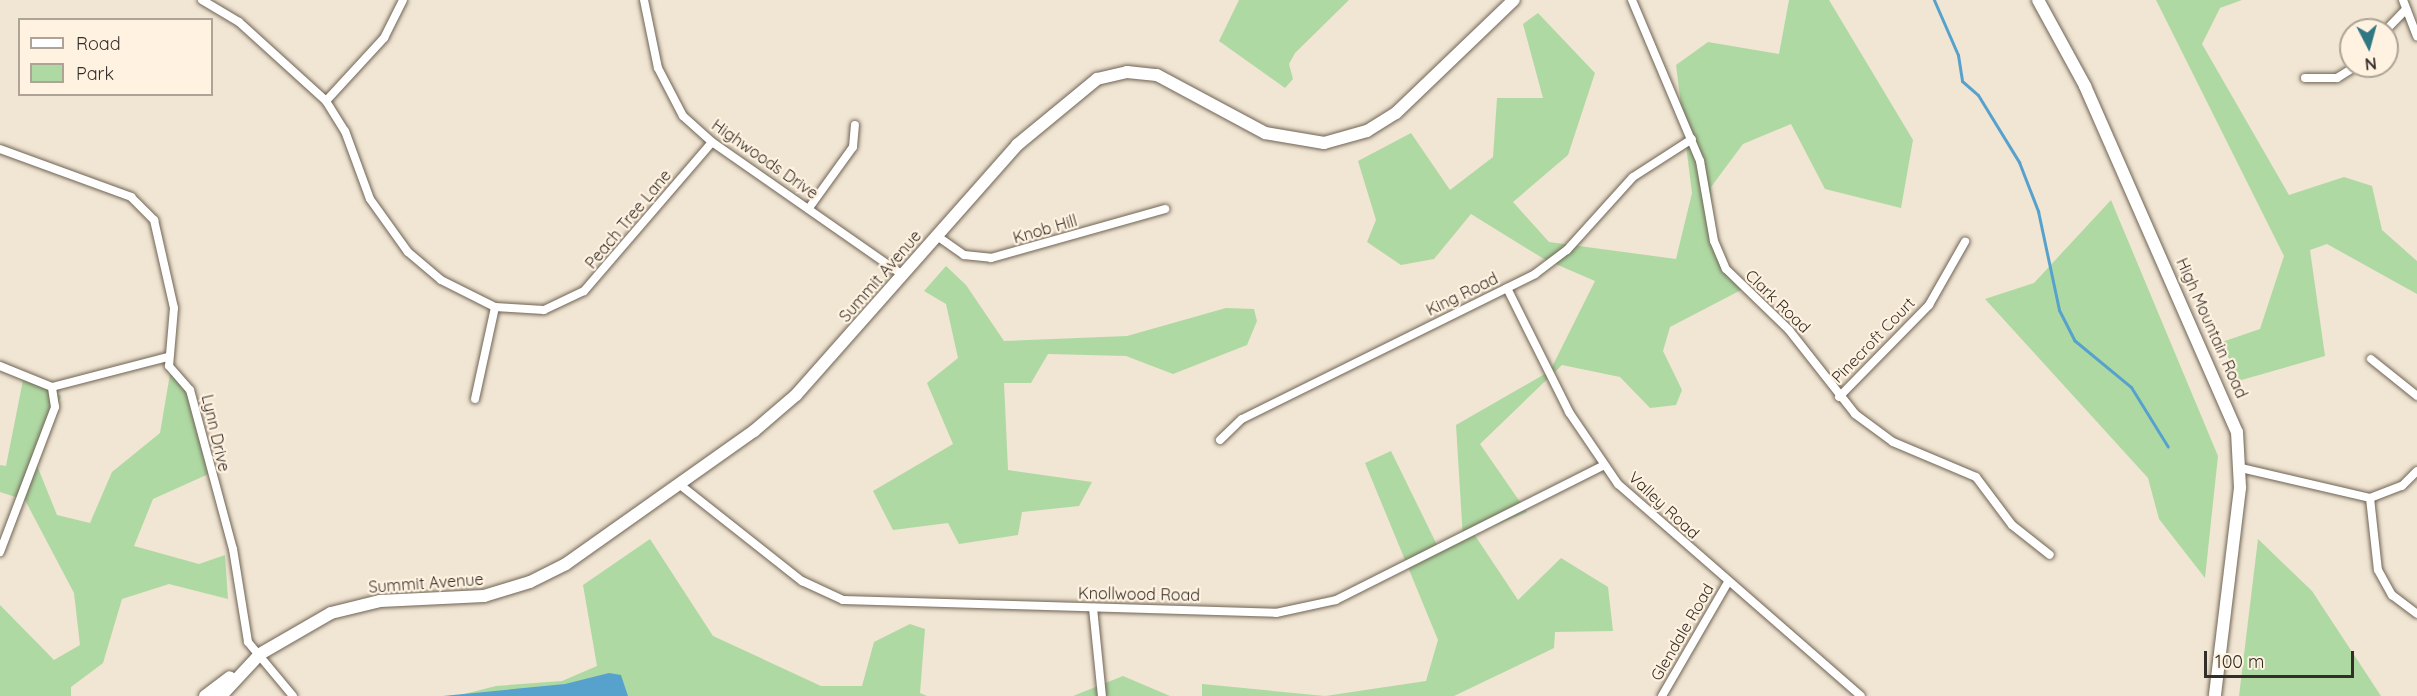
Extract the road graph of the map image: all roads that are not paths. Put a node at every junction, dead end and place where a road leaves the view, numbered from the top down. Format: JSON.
{"nodes":[{"id":1,"x":202,"y":0,"type":"edge"},
{"id":2,"x":403,"y":0,"type":"edge"},
{"id":3,"x":644,"y":0,"type":"edge"},
{"id":4,"x":1514,"y":0,"type":"edge"},
{"id":5,"x":1632,"y":0,"type":"edge"},
{"id":6,"x":2038,"y":0,"type":"edge"},
{"id":7,"x":2403,"y":0,"type":"edge"},
{"id":8,"x":2406,"y":9,"type":"junction"},
{"id":9,"x":2397,"y":18,"type":"edge"},
{"id":10,"x":2417,"y":36,"type":"edge"},
{"id":11,"x":2339,"y":77,"type":"edge"},
{"id":12,"x":2305,"y":78,"type":"dead end"},
{"id":13,"x":326,"y":101,"type":"junction"},
{"id":14,"x":855,"y":125,"type":"dead end"},
{"id":15,"x":1692,"y":139,"type":"junction"},
{"id":16,"x":712,"y":142,"type":"junction"},
{"id":17,"x":0,"y":149,"type":"edge"},
{"id":18,"x":810,"y":208,"type":"junction"},
{"id":19,"x":1165,"y":209,"type":"dead end"},
{"id":20,"x":937,"y":236,"type":"junction"},
{"id":21,"x":1965,"y":242,"type":"dead end"},
{"id":22,"x":903,"y":275,"type":"junction"},
{"id":23,"x":1507,"y":288,"type":"junction"},
{"id":24,"x":495,"y":307,"type":"junction"},
{"id":25,"x":168,"y":357,"type":"junction"},
{"id":26,"x":2371,"y":359,"type":"dead end"},
{"id":27,"x":0,"y":366,"type":"edge"},
{"id":28,"x":52,"y":387,"type":"junction"},
{"id":29,"x":2417,"y":396,"type":"edge"},
{"id":30,"x":1839,"y":397,"type":"junction"},
{"id":31,"x":475,"y":399,"type":"dead end"},
{"id":32,"x":1220,"y":440,"type":"dead end"},
{"id":33,"x":1604,"y":466,"type":"junction"},
{"id":34,"x":2241,"y":468,"type":"junction"},
{"id":35,"x":2417,"y":471,"type":"edge"},
{"id":36,"x":679,"y":484,"type":"junction"},
{"id":37,"x":2370,"y":498,"type":"junction"},
{"id":38,"x":0,"y":552,"type":"edge"},
{"id":39,"x":2050,"y":555,"type":"dead end"},
{"id":40,"x":1728,"y":582,"type":"junction"},
{"id":41,"x":1094,"y":608,"type":"junction"},
{"id":42,"x":2417,"y":614,"type":"edge"},
{"id":43,"x":260,"y":654,"type":"junction"},
{"id":44,"x":241,"y":669,"type":"junction"},
{"id":45,"x":205,"y":696,"type":"edge"},
{"id":46,"x":221,"y":696,"type":"edge"},
{"id":47,"x":293,"y":696,"type":"edge"},
{"id":48,"x":1102,"y":696,"type":"edge"},
{"id":49,"x":1662,"y":696,"type":"edge"},
{"id":50,"x":1861,"y":696,"type":"edge"},
{"id":51,"x":2215,"y":696,"type":"edge"}],
"edges":[{"from":1,"to":13,"type":"street","name":"Peach Tree Lane"},
{"from":2,"to":13,"type":"street"},
{"from":3,"to":16,"type":"street","name":"Highwoods Drive"},
{"from":4,"to":20,"type":"street","name":"Summit Avenue"},
{"from":5,"to":15,"type":"street","name":"Clark Road"},
{"from":6,"to":34,"type":"street","name":"High Mountain Road"},
{"from":7,"to":8,"type":"street"},
{"from":8,"to":9,"type":"street"},
{"from":8,"to":10,"type":"street"},
{"from":11,"to":12,"type":"street"},
{"from":13,"to":24,"type":"street","name":"Peach Tree Lane"},
{"from":14,"to":18,"type":"street"},
{"from":15,"to":23,"type":"street","name":"King Road"},
{"from":15,"to":30,"type":"street","name":"Clark Road"},
{"from":16,"to":18,"type":"street","name":"Highwoods Drive"},
{"from":16,"to":24,"type":"street","name":"Peach Tree Lane"},
{"from":17,"to":25,"type":"street"},
{"from":18,"to":22,"type":"street","name":"Highwoods Drive"},
{"from":19,"to":20,"type":"street","name":"Knob Hill"},
{"from":20,"to":22,"type":"street","name":"Summit Avenue"},
{"from":21,"to":30,"type":"street","name":"Pinecroft Court"},
{"from":22,"to":36,"type":"street","name":"Summit Avenue"},
{"from":23,"to":32,"type":"street","name":"King Road"},
{"from":23,"to":33,"type":"street","name":"Valley Road"},
{"from":24,"to":31,"type":"street"},
{"from":25,"to":28,"type":"street"},
{"from":25,"to":43,"type":"street","name":"Lynn Drive"},
{"from":26,"to":29,"type":"street"},
{"from":27,"to":28,"type":"street"},
{"from":28,"to":38,"type":"street"},
{"from":30,"to":39,"type":"street","name":"Clark Road"},
{"from":33,"to":40,"type":"street","name":"Valley Road"},
{"from":33,"to":41,"type":"street","name":"Knollwood Road"},
{"from":34,"to":37,"type":"street"},
{"from":34,"to":51,"type":"street","name":"High Mountain Road"},
{"from":35,"to":37,"type":"street"},
{"from":36,"to":41,"type":"street","name":"Knollwood Road"},
{"from":36,"to":43,"type":"street","name":"Summit Avenue"},
{"from":37,"to":42,"type":"street"},
{"from":40,"to":49,"type":"street","name":"Glendale Road"},
{"from":40,"to":50,"type":"street","name":"Valley Road"},
{"from":41,"to":48,"type":"street"},
{"from":43,"to":44,"type":"street","name":"Summit Avenue"},
{"from":43,"to":47,"type":"street","name":"Lynn Drive"},
{"from":44,"to":45,"type":"street","name":"Summit Avenue"},
{"from":44,"to":46,"type":"street","name":"Summit Avenue"}]}
